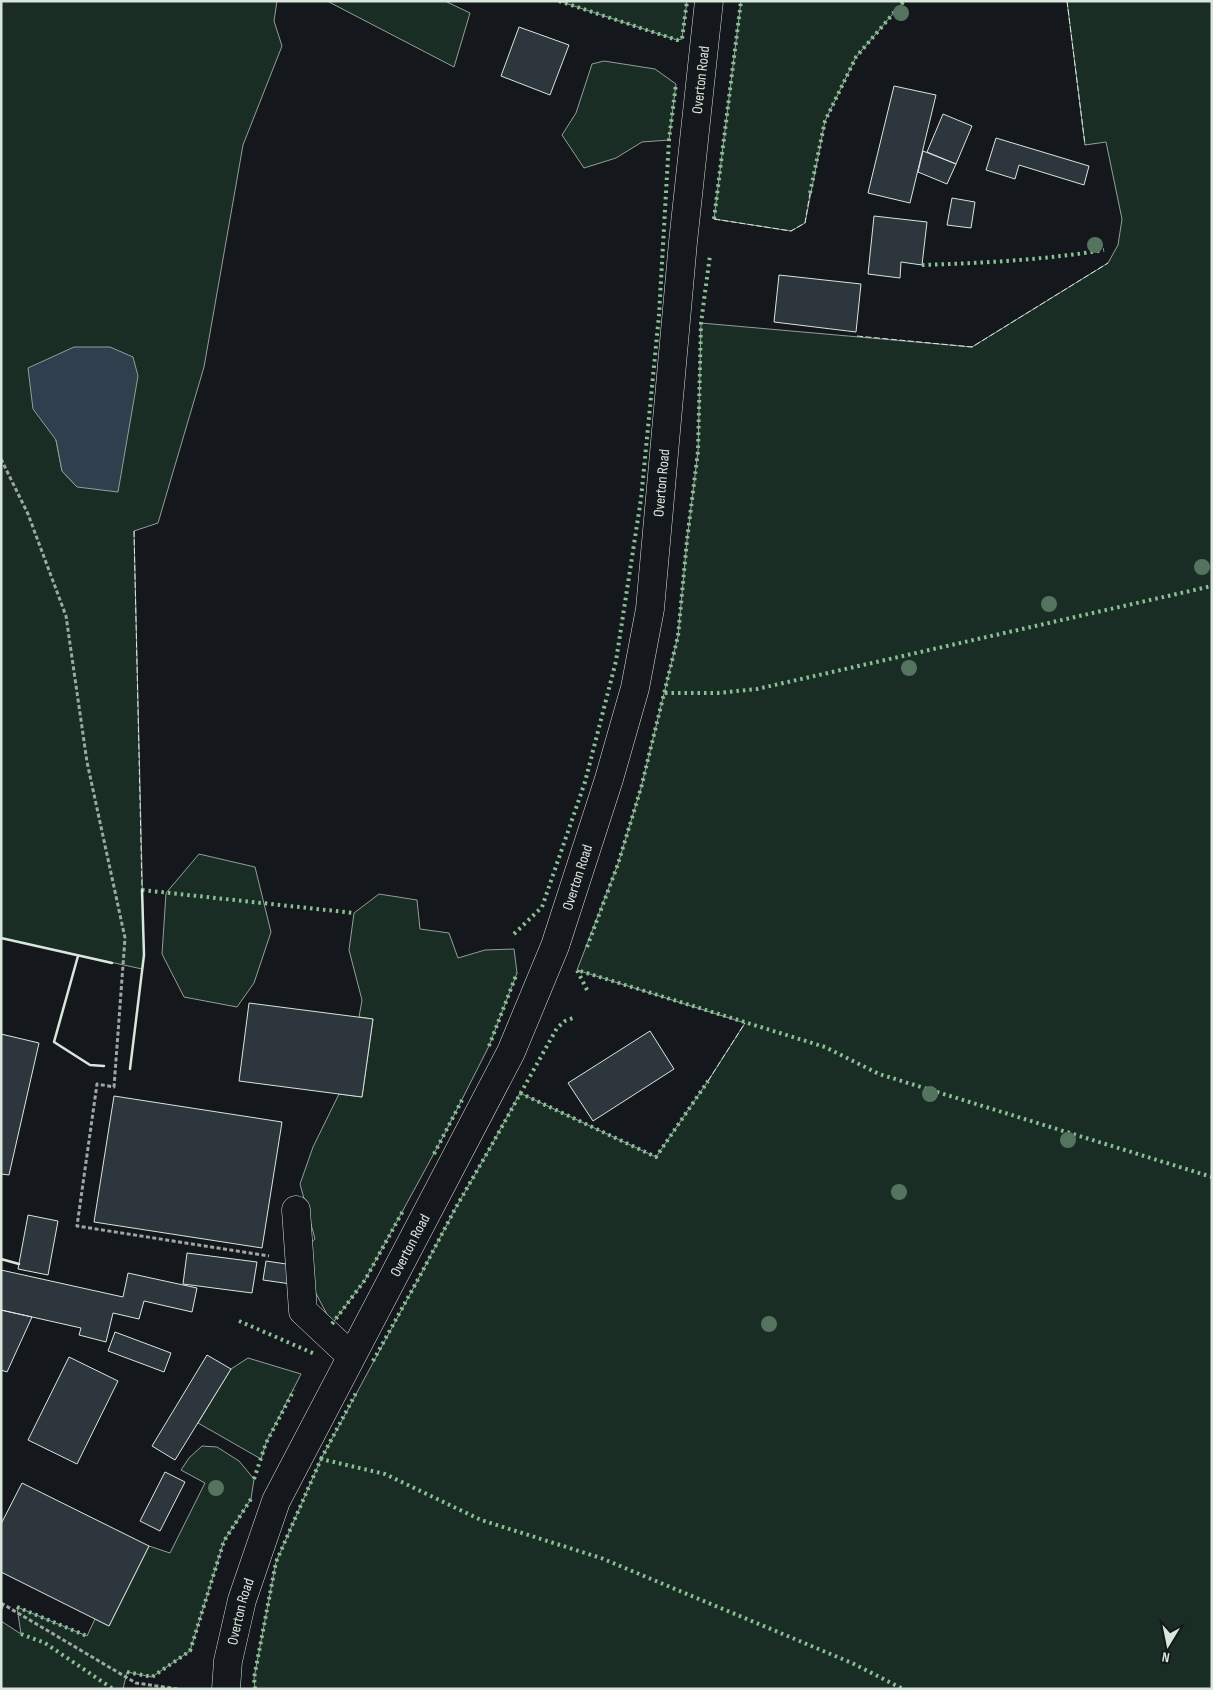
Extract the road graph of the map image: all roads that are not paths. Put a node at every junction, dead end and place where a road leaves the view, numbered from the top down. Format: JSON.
{"nodes":[{"id":1,"x":709,"y":1,"type":"edge"},
{"id":2,"x":296,"y":1210,"type":"dead end"},
{"id":3,"x":351,"y":1356,"type":"junction"},
{"id":4,"x":226,"y":1689,"type":"edge"}],
"edges":[{"from":1,"to":3,"type":"main road","name":"Overton Road"},
{"from":2,"to":3,"type":"main road"},
{"from":3,"to":4,"type":"main road","name":"Overton Road"}]}
